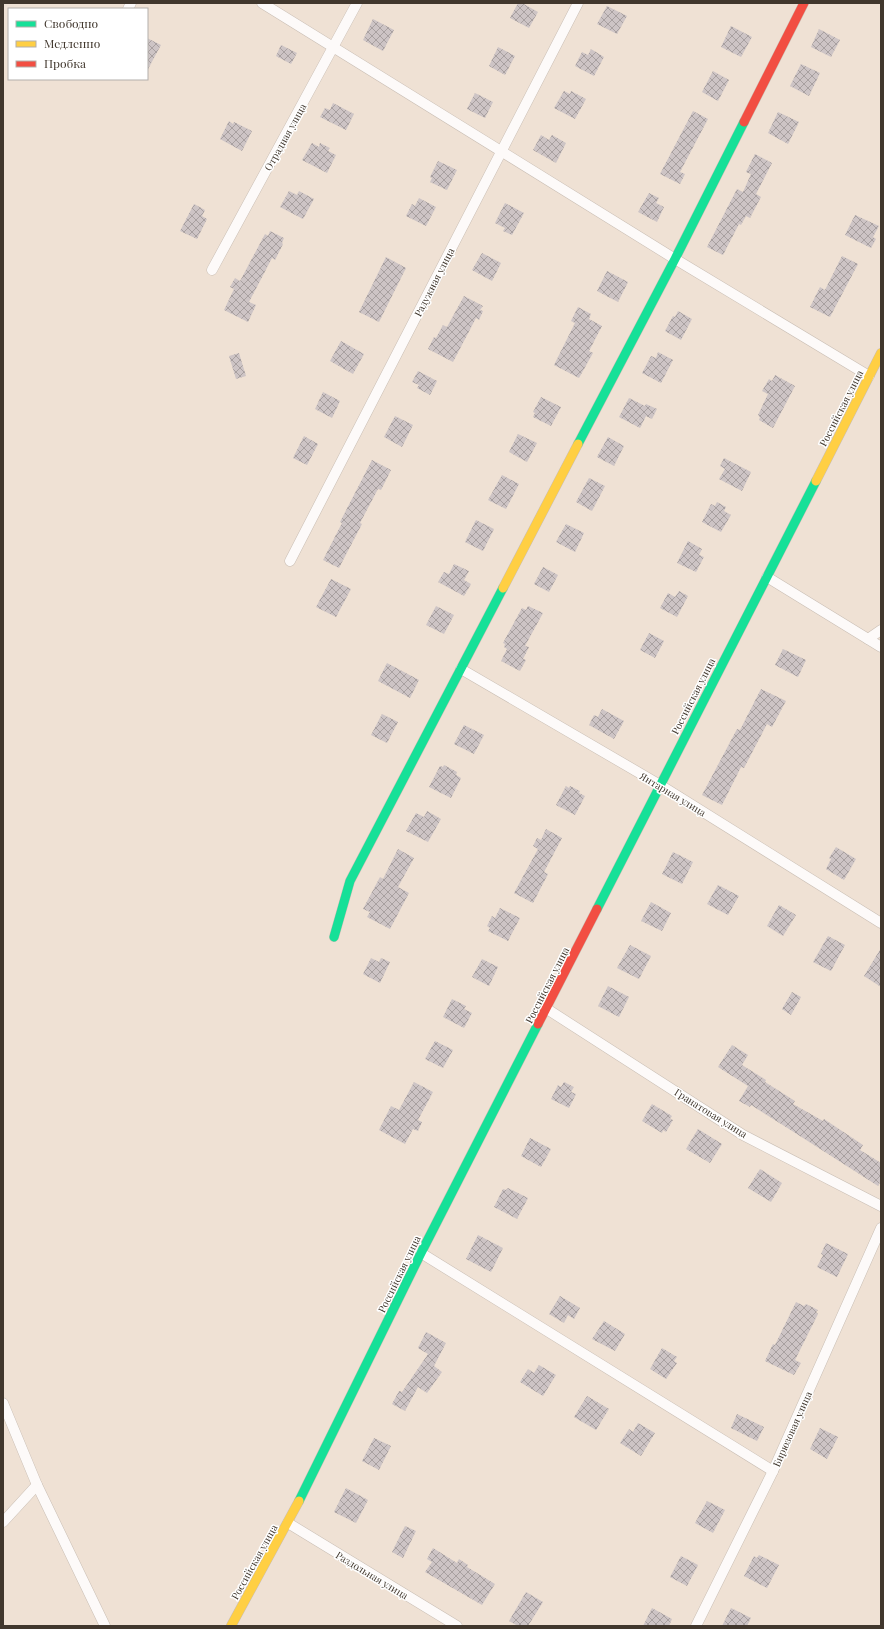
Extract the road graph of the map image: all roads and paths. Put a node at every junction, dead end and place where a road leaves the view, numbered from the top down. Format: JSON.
{"nodes":[{"id":1,"x":262,"y":3,"type":"edge"},
{"id":2,"x":357,"y":3,"type":"edge"},
{"id":3,"x":578,"y":3,"type":"edge"},
{"id":4,"x":804,"y":3,"type":"edge"},
{"id":5,"x":333,"y":48,"type":"junction"},
{"id":6,"x":502,"y":151,"type":"junction"},
{"id":7,"x":675,"y":259,"type":"junction"},
{"id":8,"x":212,"y":270,"type":"dead end"},
{"id":9,"x":881,"y":353,"type":"edge"},
{"id":10,"x":869,"y":376,"type":"junction"},
{"id":11,"x":290,"y":560,"type":"dead end"},
{"id":12,"x":767,"y":577,"type":"junction"},
{"id":13,"x":881,"y":630,"type":"edge"},
{"id":14,"x":868,"y":639,"type":"junction"},
{"id":15,"x":881,"y":647,"type":"edge"},
{"id":16,"x":461,"y":669,"type":"junction"},
{"id":17,"x":660,"y":785,"type":"junction"},
{"id":18,"x":881,"y":923,"type":"edge"},
{"id":19,"x":334,"y":937,"type":"dead end"},
{"id":20,"x":547,"y":1009,"type":"junction"},
{"id":21,"x":881,"y":1206,"type":"edge"},
{"id":22,"x":881,"y":1228,"type":"edge"},
{"id":23,"x":421,"y":1254,"type":"junction"},
{"id":24,"x":3,"y":1403,"type":"edge"},
{"id":25,"x":773,"y":1471,"type":"junction"},
{"id":26,"x":38,"y":1485,"type":"junction"},
{"id":27,"x":3,"y":1522,"type":"edge"},
{"id":28,"x":288,"y":1523,"type":"junction"},
{"id":29,"x":105,"y":1626,"type":"edge"},
{"id":30,"x":231,"y":1626,"type":"edge"},
{"id":31,"x":457,"y":1626,"type":"edge"},
{"id":32,"x":696,"y":1626,"type":"edge"}],
"edges":[{"from":1,"to":5,"type":"street"},
{"from":2,"to":5,"type":"street","name":"Отрадная улица"},
{"from":3,"to":6,"type":"street","name":"Радужная улица"},
{"from":4,"to":7,"type":"main road"},
{"from":5,"to":6,"type":"street"},
{"from":5,"to":8,"type":"street","name":"Отрадная улица"},
{"from":6,"to":7,"type":"street"},
{"from":6,"to":11,"type":"street","name":"Радужная улица"},
{"from":7,"to":10,"type":"street"},
{"from":7,"to":16,"type":"main road"},
{"from":9,"to":10,"type":"main road","name":"Российская улица"},
{"from":10,"to":12,"type":"main road","name":"Российская улица"},
{"from":12,"to":14,"type":"street"},
{"from":12,"to":17,"type":"main road","name":"Российская улица"},
{"from":13,"to":14,"type":"street"},
{"from":14,"to":15,"type":"street"},
{"from":16,"to":17,"type":"street","name":"Янтарная улица"},
{"from":16,"to":19,"type":"main road"},
{"from":17,"to":18,"type":"street","name":"Янтарная улица"},
{"from":17,"to":20,"type":"main road","name":"Российская улица"},
{"from":20,"to":21,"type":"street","name":"Гранатовая улица"},
{"from":20,"to":23,"type":"main road","name":"Российская улица"},
{"from":22,"to":25,"type":"street","name":"Бирюзовая улица"},
{"from":23,"to":25,"type":"street"},
{"from":23,"to":28,"type":"main road","name":"Российская улица"},
{"from":24,"to":26,"type":"street"},
{"from":25,"to":32,"type":"street","name":"Бирюзовая улица"},
{"from":26,"to":27,"type":"street"},
{"from":26,"to":29,"type":"street"},
{"from":28,"to":30,"type":"main road","name":"Российская улица"},
{"from":28,"to":31,"type":"street","name":"Раздольная улица"}]}
